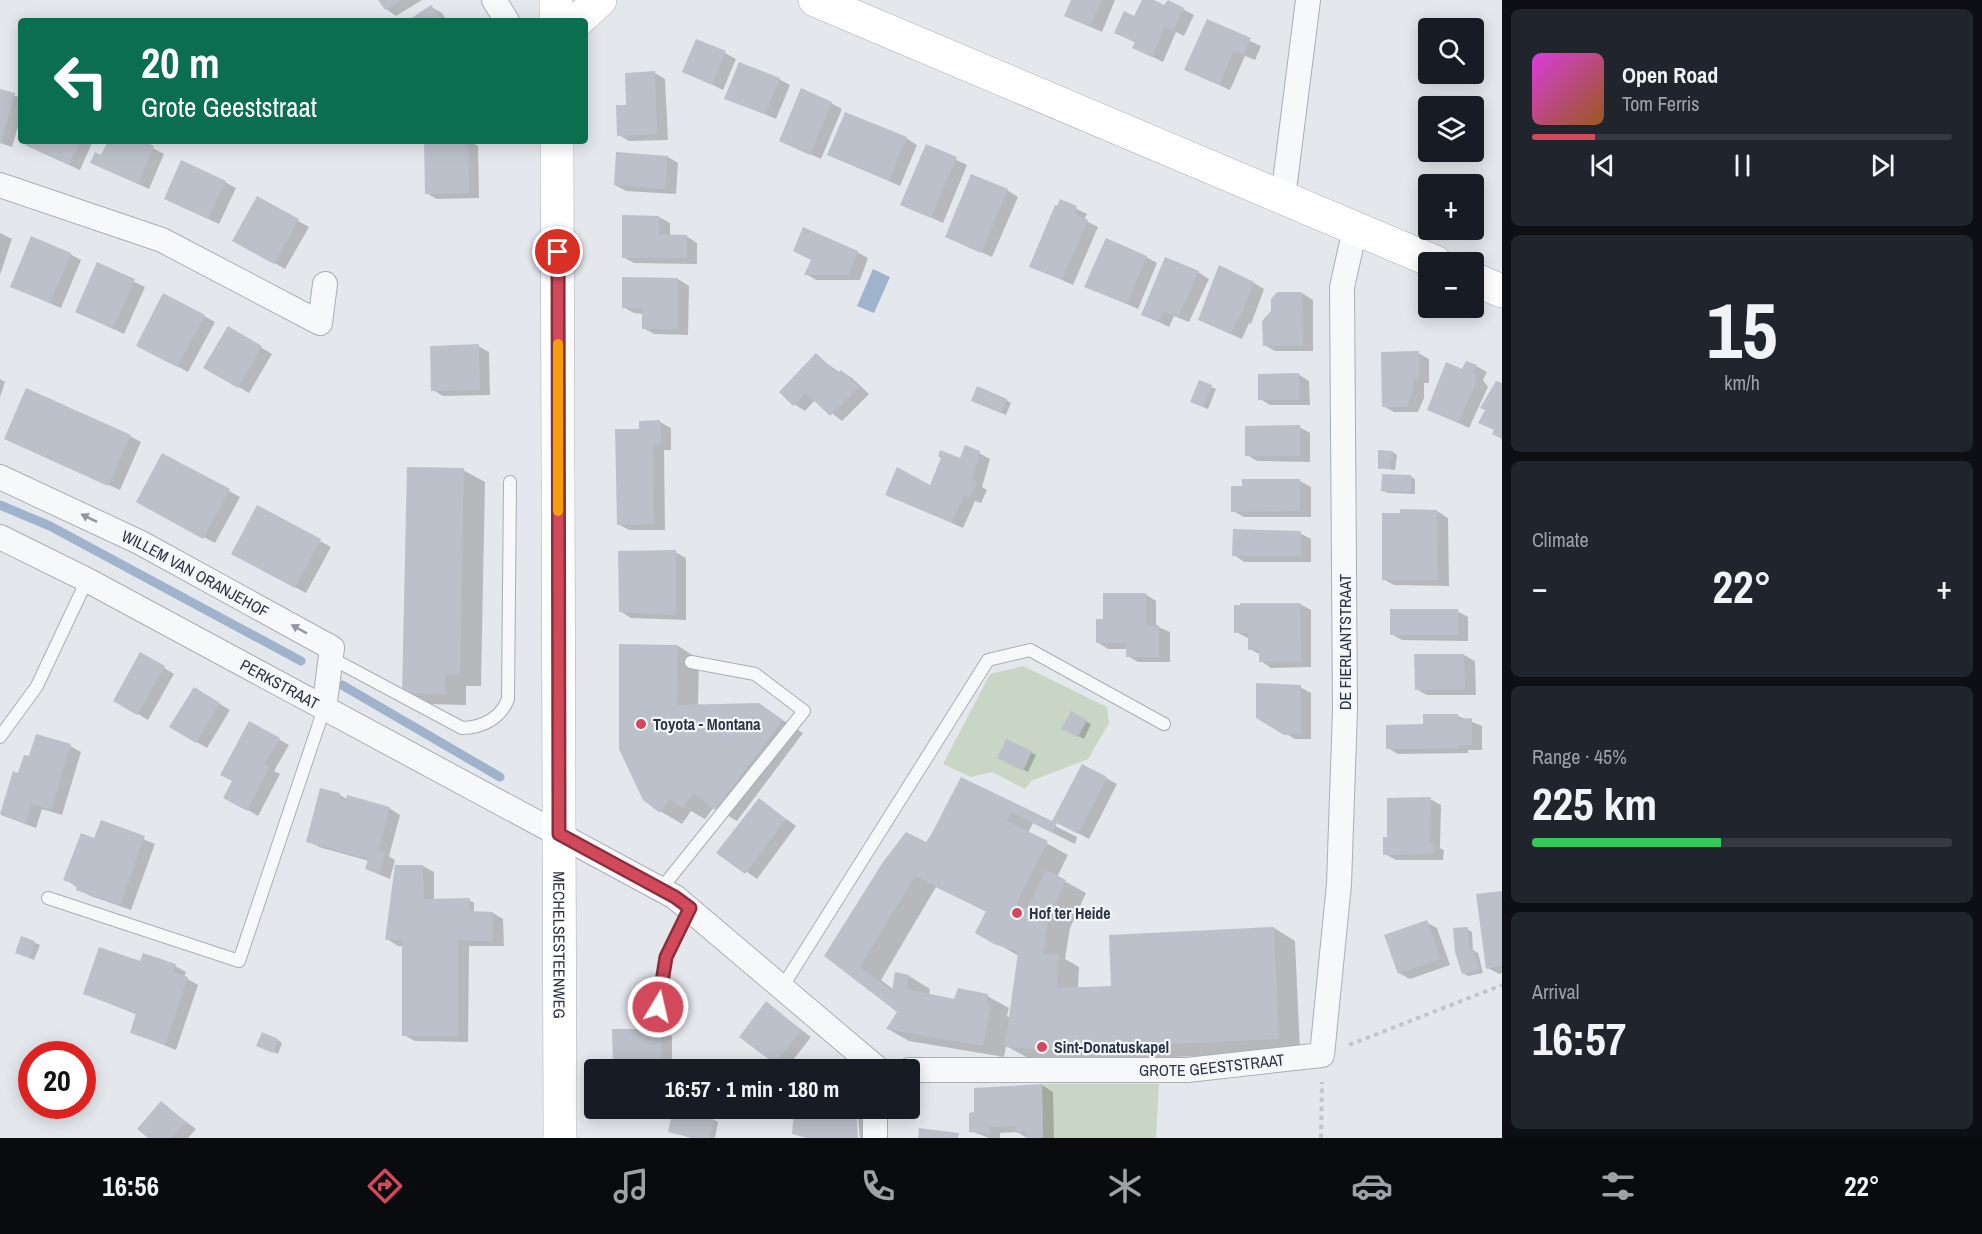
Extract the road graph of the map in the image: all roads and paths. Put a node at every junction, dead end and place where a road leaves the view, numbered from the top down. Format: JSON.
{"nodes":[{"id":1,"x":494,"y":0,"type":"edge"},
{"id":2,"x":556,"y":0,"type":"edge"},
{"id":3,"x":600,"y":0,"type":"edge"},
{"id":4,"x":815,"y":0,"type":"edge"},
{"id":5,"x":1308,"y":0,"type":"edge"},
{"id":6,"x":505,"y":18,"type":"edge"},
{"id":7,"x":556,"y":18,"type":"edge"},
{"id":8,"x":580,"y":18,"type":"edge"},
{"id":9,"x":557,"y":144,"type":"edge"},
{"id":10,"x":0,"y":185,"type":"edge"},
{"id":11,"x":1283,"y":198,"type":"junction"},
{"id":12,"x":1355,"y":229,"type":"junction"},
{"id":13,"x":1418,"y":255,"type":"edge"},
{"id":14,"x":325,"y":284,"type":"dead end"},
{"id":15,"x":1484,"y":284,"type":"edge"},
{"id":16,"x":1502,"y":291,"type":"edge"},
{"id":17,"x":0,"y":477,"type":"edge"},
{"id":18,"x":510,"y":482,"type":"dead end"},
{"id":19,"x":0,"y":537,"type":"edge"},
{"id":20,"x":87,"y":579,"type":"junction"},
{"id":21,"x":331,"y":658,"type":"junction"},
{"id":22,"x":691,"y":662,"type":"dead end"},
{"id":23,"x":324,"y":709,"type":"junction"},
{"id":24,"x":1164,"y":724,"type":"dead end"},
{"id":25,"x":0,"y":737,"type":"edge"},
{"id":26,"x":559,"y":834,"type":"junction"},
{"id":27,"x":661,"y":889,"type":"junction"},
{"id":28,"x":48,"y":898,"type":"dead end"},
{"id":29,"x":690,"y":908,"type":"junction"},
{"id":30,"x":1502,"y":985,"type":"edge"},
{"id":31,"x":783,"y":986,"type":"junction"},
{"id":32,"x":658,"y":1007,"type":"dead end"},
{"id":33,"x":1323,"y":1055,"type":"junction"},
{"id":34,"x":866,"y":1059,"type":"edge"},
{"id":35,"x":920,"y":1070,"type":"edge"},
{"id":36,"x":875,"y":1119,"type":"edge"},
{"id":37,"x":560,"y":1138,"type":"edge"},
{"id":38,"x":874,"y":1138,"type":"edge"},
{"id":39,"x":1321,"y":1138,"type":"edge"}],
"edges":[{"from":1,"to":6,"type":"street"},
{"from":2,"to":7,"type":"main road"},
{"from":3,"to":8,"type":"main road"},
{"from":4,"to":11,"type":"main road"},
{"from":5,"to":11,"type":"street"},
{"from":9,"to":26,"type":"main road","name":"MECHELSESTEENWEG"},
{"from":10,"to":14,"type":"street"},
{"from":11,"to":12,"type":"main road"},
{"from":12,"to":13,"type":"main road"},
{"from":12,"to":33,"type":"street","name":"DE FIERLANTSTRAAT"},
{"from":15,"to":16,"type":"main road"},
{"from":21,"to":17,"type":"street","name":"WILLEM VAN ORANJEHOF","one_way":true},
{"from":18,"to":21,"type":"lane"},
{"from":19,"to":20,"type":"street","name":"PERKSTRAAT"},
{"from":20,"to":23,"type":"street","name":"PERKSTRAAT"},
{"from":20,"to":25,"type":"lane"},
{"from":21,"to":23,"type":"street"},
{"from":22,"to":27,"type":"lane"},
{"from":23,"to":26,"type":"street","name":"PERKSTRAAT"},
{"from":23,"to":28,"type":"lane"},
{"from":24,"to":31,"type":"lane"},
{"from":26,"to":27,"type":"street"},
{"from":26,"to":37,"type":"main road","name":"MECHELSESTEENWEG"},
{"from":27,"to":29,"type":"street"},
{"from":29,"to":31,"type":"street"},
{"from":29,"to":32,"type":"lane"},
{"from":30,"to":33,"type":"path"},
{"from":31,"to":34,"type":"street"},
{"from":33,"to":35,"type":"street","name":"GROTE GEESTSTRAAT"},
{"from":33,"to":39,"type":"path"},
{"from":36,"to":38,"type":"street"}]}
